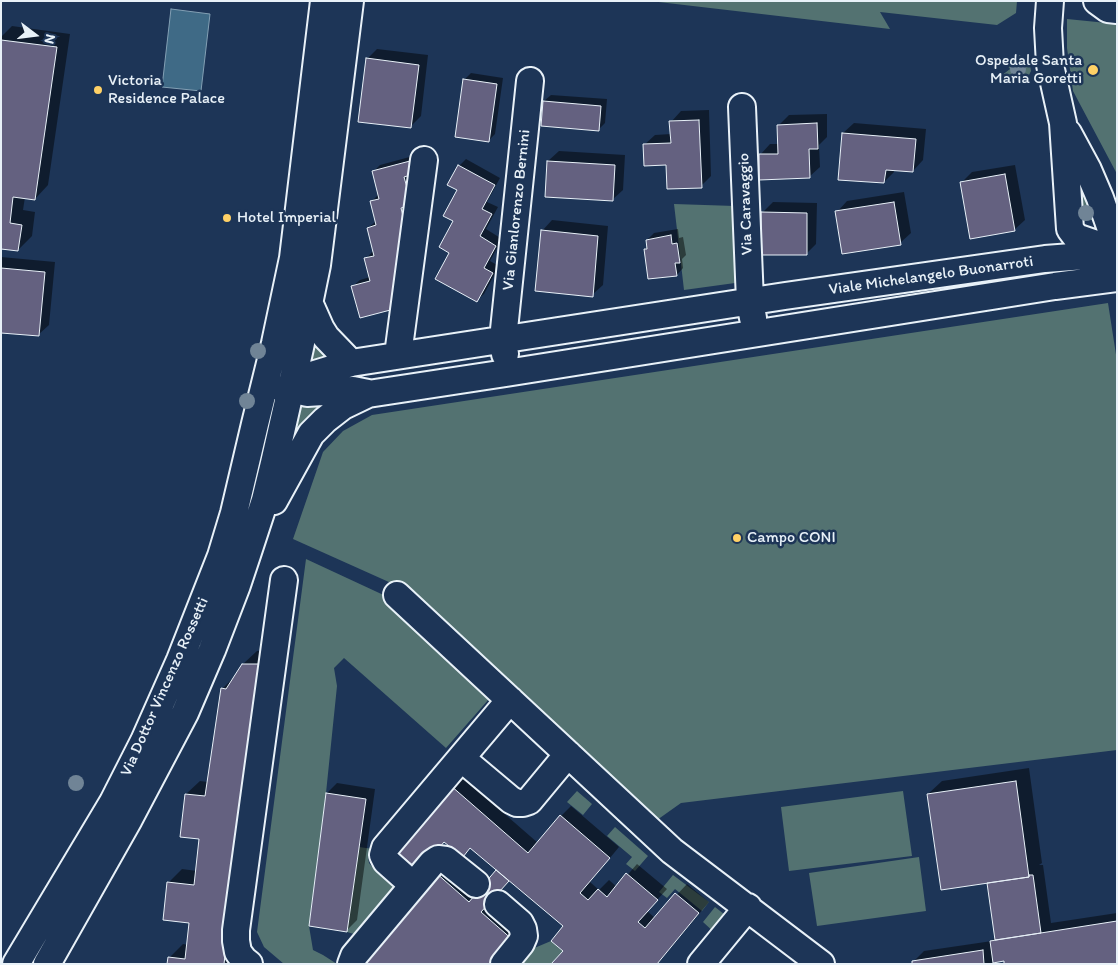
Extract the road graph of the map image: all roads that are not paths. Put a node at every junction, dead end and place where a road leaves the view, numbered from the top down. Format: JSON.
{"nodes":[{"id":1,"x":324,"y":1,"type":"edge"},
{"id":2,"x":350,"y":1,"type":"edge"},
{"id":3,"x":1050,"y":1,"type":"edge"},
{"id":4,"x":1097,"y":1,"type":"edge"},
{"id":5,"x":1117,"y":10,"type":"edge"},
{"id":6,"x":530,"y":81,"type":"dead end"},
{"id":7,"x":742,"y":107,"type":"dead end"},
{"id":8,"x":1064,"y":123,"type":"junction"},
{"id":9,"x":424,"y":160,"type":"dead end"},
{"id":10,"x":1116,"y":258,"type":"edge"},
{"id":11,"x":750,"y":301,"type":"junction"},
{"id":12,"x":309,"y":302,"type":"junction"},
{"id":13,"x":756,"y":333,"type":"junction"},
{"id":14,"x":504,"y":339,"type":"junction"},
{"id":15,"x":398,"y":355,"type":"junction"},
{"id":16,"x":351,"y":363,"type":"junction"},
{"id":17,"x":506,"y":373,"type":"junction"},
{"id":18,"x":264,"y":388,"type":"junction"},
{"id":19,"x":291,"y":389,"type":"junction"},
{"id":20,"x":368,"y":394,"type":"junction"},
{"id":21,"x":256,"y":529,"type":"junction"},
{"id":22,"x":284,"y":580,"type":"dead end"},
{"id":23,"x":398,"y":595,"type":"dead end"},
{"id":24,"x":510,"y":700,"type":"junction"},
{"id":25,"x":568,"y":754,"type":"junction"},
{"id":26,"x":461,"y":758,"type":"junction"},
{"id":27,"x":476,"y":884,"type":"dead end"},
{"id":28,"x":414,"y":885,"type":"junction"},
{"id":29,"x":498,"y":904,"type":"dead end"},
{"id":30,"x":748,"y":907,"type":"junction"},
{"id":31,"x":75,"y":913,"type":"junction"},
{"id":32,"x":16,"y":964,"type":"edge"},
{"id":33,"x":47,"y":964,"type":"edge"},
{"id":34,"x":66,"y":964,"type":"edge"},
{"id":35,"x":249,"y":964,"type":"edge"},
{"id":36,"x":351,"y":964,"type":"edge"},
{"id":37,"x":504,"y":964,"type":"edge"},
{"id":38,"x":701,"y":964,"type":"edge"},
{"id":39,"x":821,"y":964,"type":"edge"}],
"edges":[{"from":1,"to":18,"type":"street","name":"Via Dottor Vincenzo Rossetti"},
{"from":2,"to":12,"type":"street","name":"Via Dottor Vincenzo Rossetti"},
{"from":3,"to":8,"type":"street"},
{"from":4,"to":5,"type":"street"},
{"from":6,"to":14,"type":"street","name":"Via Gianlorenzo Bernini"},
{"from":7,"to":11,"type":"street","name":"Via Caravaggio"},
{"from":8,"to":10,"type":"street"},
{"from":8,"to":10,"type":"street"},
{"from":9,"to":15,"type":"street"},
{"from":10,"to":11,"type":"street","name":"Viale Michelangelo Buonarroti"},
{"from":10,"to":13,"type":"street","name":"Viale Michelangelo Buonarroti"},
{"from":11,"to":13,"type":"street"},
{"from":11,"to":14,"type":"street","name":"Viale Michelangelo Buonarroti"},
{"from":12,"to":16,"type":"street"},
{"from":12,"to":19,"type":"street","name":"Via Dottor Vincenzo Rossetti"},
{"from":13,"to":17,"type":"street","name":"Viale Michelangelo Buonarroti"},
{"from":14,"to":15,"type":"street","name":"Viale Michelangelo Buonarroti"},
{"from":14,"to":17,"type":"street"},
{"from":15,"to":16,"type":"street","name":"Viale Michelangelo Buonarroti"},
{"from":16,"to":19,"type":"street","name":"Viale Michelangelo Buonarroti"},
{"from":17,"to":20,"type":"street","name":"Viale Michelangelo Buonarroti"},
{"from":18,"to":19,"type":"street"},
{"from":18,"to":32,"type":"street","name":"Via Dottor Vincenzo Rossetti"},
{"from":19,"to":20,"type":"street","name":"Viale Michelangelo Buonarroti"},
{"from":19,"to":21,"type":"street","name":"Via Dottor Vincenzo Rossetti"},
{"from":20,"to":21,"type":"street","name":"Viale Michelangelo Buonarroti"},
{"from":21,"to":31,"type":"street","name":"Via Dottor Vincenzo Rossetti"},
{"from":22,"to":35,"type":"street"},
{"from":23,"to":24,"type":"street"},
{"from":24,"to":25,"type":"street"},
{"from":24,"to":26,"type":"street"},
{"from":25,"to":26,"type":"street"},
{"from":25,"to":30,"type":"street"},
{"from":26,"to":28,"type":"street"},
{"from":27,"to":28,"type":"street"},
{"from":28,"to":36,"type":"street"},
{"from":29,"to":37,"type":"street"},
{"from":30,"to":38,"type":"street"},
{"from":30,"to":39,"type":"street"},
{"from":31,"to":33,"type":"street","name":"Via Dottor Vincenzo Rossetti"},
{"from":31,"to":34,"type":"street"}]}
